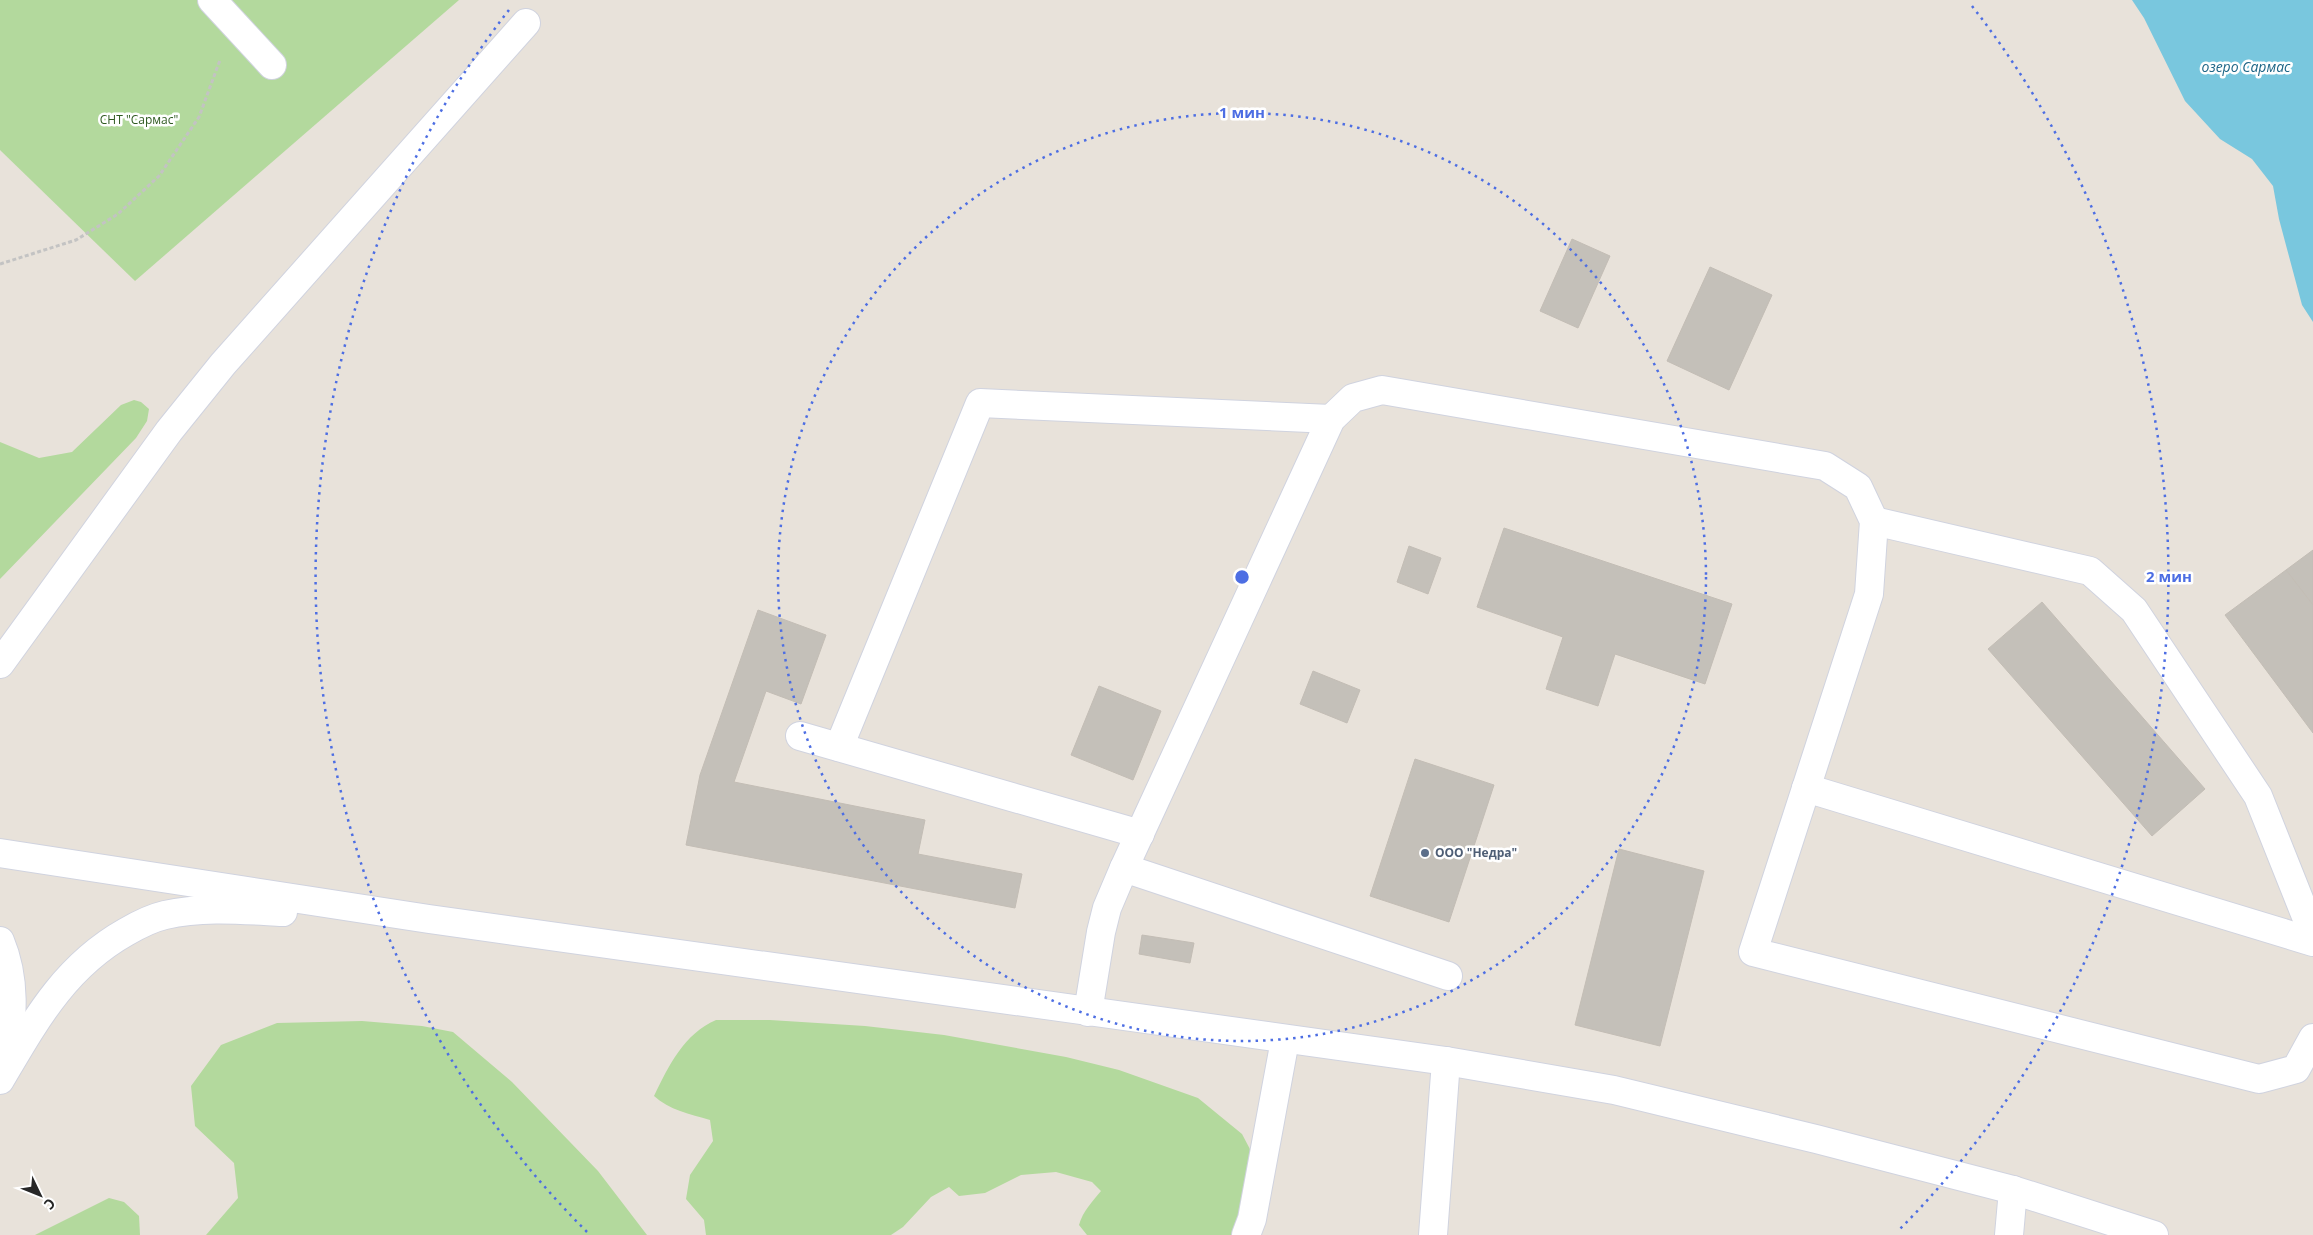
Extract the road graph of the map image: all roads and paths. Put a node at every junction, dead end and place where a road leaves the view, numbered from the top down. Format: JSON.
{"nodes":[{"id":1,"x":212,"y":0,"type":"edge"},
{"id":2,"x":526,"y":23,"type":"dead end"},
{"id":3,"x":234,"y":24,"type":"junction"},
{"id":4,"x":272,"y":65,"type":"dead end"},
{"id":5,"x":0,"y":264,"type":"edge"},
{"id":6,"x":1332,"y":419,"type":"junction"},
{"id":7,"x":1874,"y":520,"type":"junction"},
{"id":8,"x":0,"y":664,"type":"edge"},
{"id":9,"x":800,"y":736,"type":"dead end"},
{"id":10,"x":839,"y":747,"type":"junction"},
{"id":11,"x":1806,"y":788,"type":"junction"},
{"id":12,"x":1140,"y":834,"type":"junction"},
{"id":13,"x":0,"y":853,"type":"edge"},
{"id":14,"x":1124,"y":868,"type":"junction"},
{"id":15,"x":429,"y":919,"type":"junction"},
{"id":16,"x":2313,"y":934,"type":"edge"},
{"id":17,"x":0,"y":941,"type":"edge"},
{"id":18,"x":2313,"y":942,"type":"edge"},
{"id":19,"x":1448,"y":976,"type":"dead end"},
{"id":20,"x":1088,"y":1012,"type":"junction"},
{"id":21,"x":2313,"y":1038,"type":"edge"},
{"id":22,"x":1285,"y":1040,"type":"junction"},
{"id":23,"x":1446,"y":1061,"type":"junction"},
{"id":24,"x":0,"y":1073,"type":"edge"},
{"id":25,"x":0,"y":1080,"type":"edge"},
{"id":26,"x":2013,"y":1190,"type":"junction"},
{"id":27,"x":1246,"y":1235,"type":"edge"},
{"id":28,"x":1433,"y":1235,"type":"edge"},
{"id":29,"x":2009,"y":1235,"type":"edge"},
{"id":30,"x":2154,"y":1235,"type":"edge"}],
"edges":[{"from":1,"to":3,"type":"street"},
{"from":2,"to":8,"type":"street"},
{"from":3,"to":4,"type":"street"},
{"from":3,"to":5,"type":"path"},
{"from":6,"to":7,"type":"street"},
{"from":6,"to":10,"type":"street"},
{"from":6,"to":12,"type":"street"},
{"from":7,"to":11,"type":"street"},
{"from":7,"to":16,"type":"street"},
{"from":9,"to":10,"type":"street"},
{"from":10,"to":12,"type":"street"},
{"from":11,"to":18,"type":"street"},
{"from":11,"to":21,"type":"street"},
{"from":12,"to":14,"type":"street"},
{"from":13,"to":15,"type":"street"},
{"from":14,"to":19,"type":"street"},
{"from":14,"to":20,"type":"street"},
{"from":15,"to":20,"type":"street"},
{"from":15,"to":25,"type":"street"},
{"from":17,"to":24,"type":"street"},
{"from":20,"to":22,"type":"street"},
{"from":22,"to":23,"type":"street"},
{"from":22,"to":27,"type":"street"},
{"from":23,"to":26,"type":"street"},
{"from":23,"to":28,"type":"street"},
{"from":26,"to":29,"type":"street"},
{"from":26,"to":30,"type":"street"}]}
